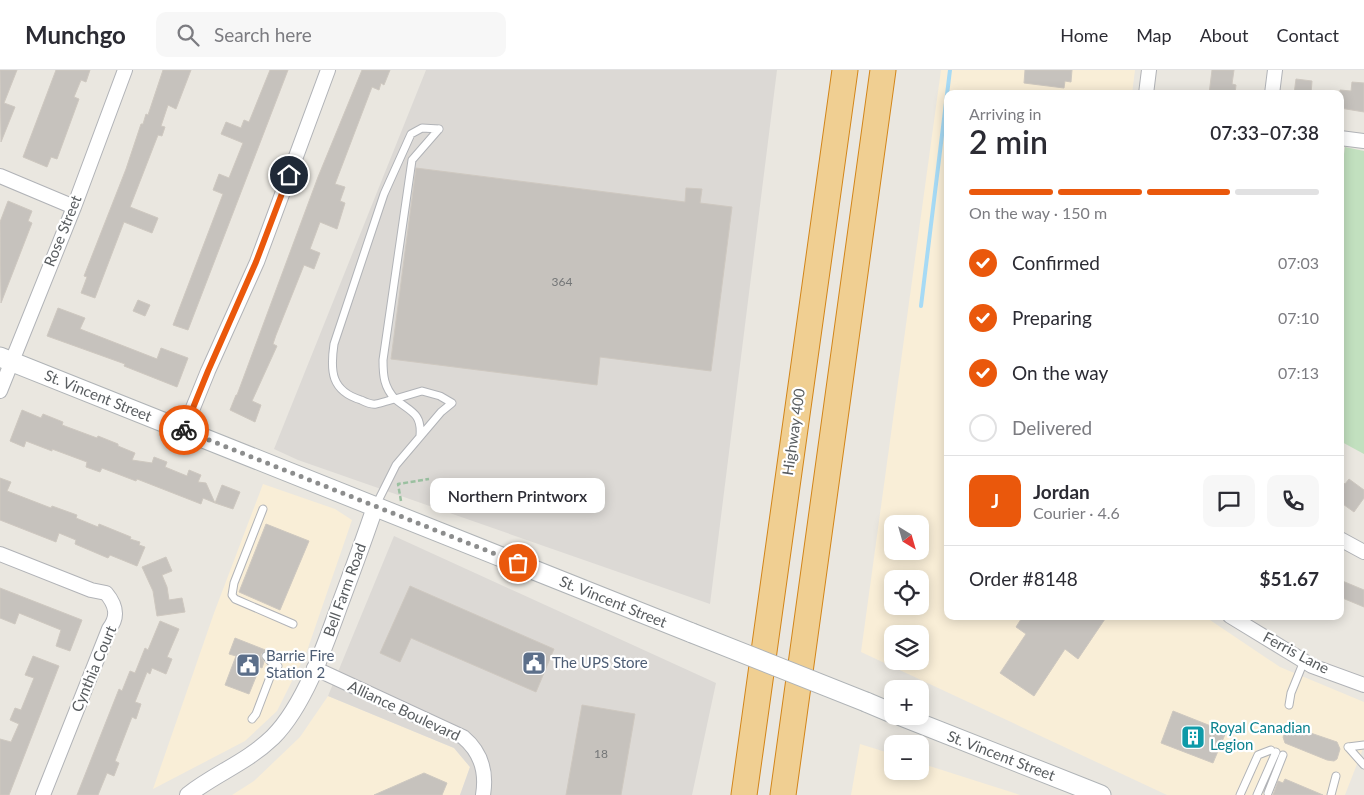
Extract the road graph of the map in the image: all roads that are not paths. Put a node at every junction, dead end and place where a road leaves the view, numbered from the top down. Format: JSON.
{"nodes":[{"id":1,"x":125,"y":70,"type":"edge"},
{"id":2,"x":328,"y":70,"type":"edge"},
{"id":3,"x":845,"y":70,"type":"edge"},
{"id":4,"x":883,"y":70,"type":"edge"},
{"id":5,"x":1149,"y":70,"type":"edge"},
{"id":6,"x":1275,"y":70,"type":"edge"},
{"id":7,"x":1146,"y":90,"type":"edge"},
{"id":8,"x":1272,"y":90,"type":"edge"},
{"id":9,"x":1344,"y":138,"type":"edge"},
{"id":10,"x":1364,"y":141,"type":"edge"},
{"id":11,"x":0,"y":176,"type":"edge"},
{"id":12,"x":74,"y":208,"type":"junction"},
{"id":13,"x":6,"y":359,"type":"edge"},
{"id":14,"x":0,"y":391,"type":"edge"},
{"id":15,"x":395,"y":399,"type":"junction"},
{"id":16,"x":184,"y":430,"type":"junction"},
{"id":17,"x":419,"y":437,"type":"junction"},
{"id":18,"x":375,"y":507,"type":"junction"},
{"id":19,"x":263,"y":509,"type":"dead end"},
{"id":20,"x":1344,"y":541,"type":"edge"},
{"id":21,"x":1364,"y":552,"type":"edge"},
{"id":22,"x":0,"y":554,"type":"edge"},
{"id":23,"x":1237,"y":620,"type":"edge"},
{"id":24,"x":293,"y":624,"type":"dead end"},
{"id":25,"x":267,"y":660,"type":"dead end"},
{"id":26,"x":1304,"y":661,"type":"junction"},
{"id":27,"x":314,"y":668,"type":"junction"},
{"id":28,"x":1364,"y":685,"type":"edge"},
{"id":29,"x":1290,"y":705,"type":"dead end"},
{"id":30,"x":884,"y":710,"type":"edge"},
{"id":31,"x":252,"y":719,"type":"dead end"},
{"id":32,"x":924,"y":725,"type":"edge"},
{"id":33,"x":1364,"y":745,"type":"edge"},
{"id":34,"x":1277,"y":752,"type":"junction"},
{"id":35,"x":1364,"y":765,"type":"edge"},
{"id":36,"x":1336,"y":776,"type":"dead end"},
{"id":37,"x":1268,"y":793,"type":"dead end"},
{"id":38,"x":43,"y":795,"type":"edge"},
{"id":39,"x":188,"y":795,"type":"edge"},
{"id":40,"x":483,"y":795,"type":"edge"},
{"id":41,"x":744,"y":795,"type":"edge"},
{"id":42,"x":783,"y":795,"type":"edge"},
{"id":43,"x":1101,"y":795,"type":"edge"},
{"id":44,"x":1240,"y":795,"type":"edge"},
{"id":45,"x":1257,"y":795,"type":"edge"},
{"id":46,"x":1331,"y":795,"type":"edge"}],
"edges":[{"from":1,"to":12,"type":"street","name":"Rose Street"},
{"from":2,"to":16,"type":"street"},
{"from":3,"to":41,"type":"highway","name":"Highway 400"},
{"from":4,"to":42,"type":"highway"},
{"from":5,"to":7,"type":"street"},
{"from":6,"to":8,"type":"street"},
{"from":9,"to":10,"type":"street"},
{"from":11,"to":12,"type":"street"},
{"from":12,"to":13,"type":"street","name":"Rose Street"},
{"from":13,"to":14,"type":"street","name":"Rose Street"},
{"from":13,"to":16,"type":"main road","name":"St. Vincent Street"},
{"from":15,"to":15,"type":"lane"},
{"from":15,"to":17,"type":"lane"},
{"from":15,"to":17,"type":"lane"},
{"from":16,"to":18,"type":"main road","name":"St. Vincent Street"},
{"from":17,"to":18,"type":"lane"},
{"from":18,"to":27,"type":"street","name":"Bell Farm Road"},
{"from":18,"to":30,"type":"main road","name":"St. Vincent Street","bridge":true},
{"from":19,"to":24,"type":"lane"},
{"from":20,"to":21,"type":"street"},
{"from":22,"to":38,"type":"street","name":"Cynthia Court"},
{"from":23,"to":26,"type":"street","name":"Ferris Lane"},
{"from":25,"to":31,"type":"lane"},
{"from":26,"to":28,"type":"street","name":"Ferris Lane"},
{"from":26,"to":29,"type":"lane"},
{"from":27,"to":39,"type":"street","name":"Bell Farm Road"},
{"from":27,"to":40,"type":"street","name":"Alliance Boulevard"},
{"from":32,"to":43,"type":"main road","name":"St. Vincent Street"},
{"from":33,"to":35,"type":"lane"},
{"from":34,"to":37,"type":"lane"},
{"from":34,"to":44,"type":"lane"},
{"from":34,"to":45,"type":"lane"},
{"from":36,"to":46,"type":"lane"}]}
